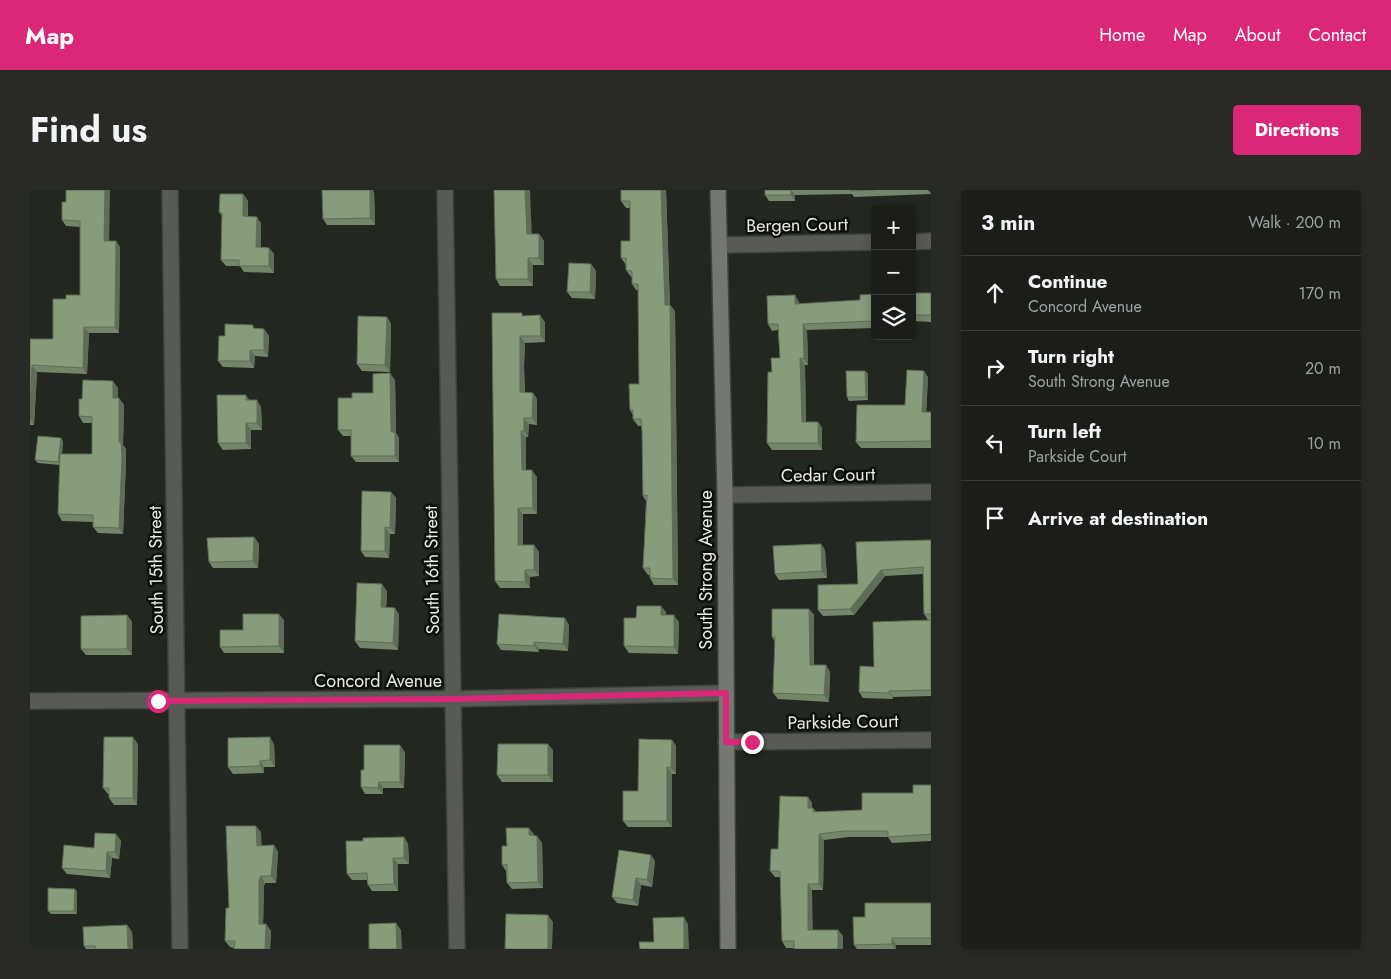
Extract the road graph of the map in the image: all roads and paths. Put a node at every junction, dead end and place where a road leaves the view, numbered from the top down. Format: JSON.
{"nodes":[{"id":1,"x":170,"y":190,"type":"edge"},
{"id":2,"x":445,"y":190,"type":"edge"},
{"id":3,"x":718,"y":190,"type":"edge"},
{"id":4,"x":931,"y":241,"type":"edge"},
{"id":5,"x":871,"y":242,"type":"edge"},
{"id":6,"x":916,"y":242,"type":"edge"},
{"id":7,"x":719,"y":244,"type":"junction"},
{"id":8,"x":931,"y":492,"type":"edge"},
{"id":9,"x":725,"y":495,"type":"junction"},
{"id":10,"x":726,"y":693,"type":"junction"},
{"id":11,"x":453,"y":699,"type":"junction"},
{"id":12,"x":177,"y":700,"type":"junction"},
{"id":13,"x":30,"y":701,"type":"edge"},
{"id":14,"x":931,"y":740,"type":"edge"},
{"id":15,"x":726,"y":742,"type":"junction"},
{"id":16,"x":180,"y":949,"type":"edge"},
{"id":17,"x":457,"y":949,"type":"edge"},
{"id":18,"x":728,"y":949,"type":"edge"}],
"edges":[{"from":1,"to":12,"type":"street","name":"South 15th Street"},
{"from":2,"to":11,"type":"street","name":"South 16th Street"},
{"from":3,"to":7,"type":"street","name":"South Strong Avenue"},
{"from":4,"to":6,"type":"street"},
{"from":5,"to":7,"type":"street","name":"Bergen Court"},
{"from":7,"to":9,"type":"street","name":"South Strong Avenue"},
{"from":8,"to":9,"type":"street","name":"Cedar Court"},
{"from":9,"to":10,"type":"street","name":"South Strong Avenue"},
{"from":10,"to":11,"type":"street","name":"Concord Avenue"},
{"from":10,"to":15,"type":"street","name":"South Strong Avenue"},
{"from":11,"to":12,"type":"street","name":"Concord Avenue"},
{"from":11,"to":17,"type":"street","name":"South 16th Street"},
{"from":12,"to":13,"type":"street","name":"Concord Avenue"},
{"from":12,"to":16,"type":"street","name":"South 15th Street"},
{"from":14,"to":15,"type":"street","name":"Parkside Court"},
{"from":15,"to":18,"type":"street","name":"South Strong Avenue"}]}
